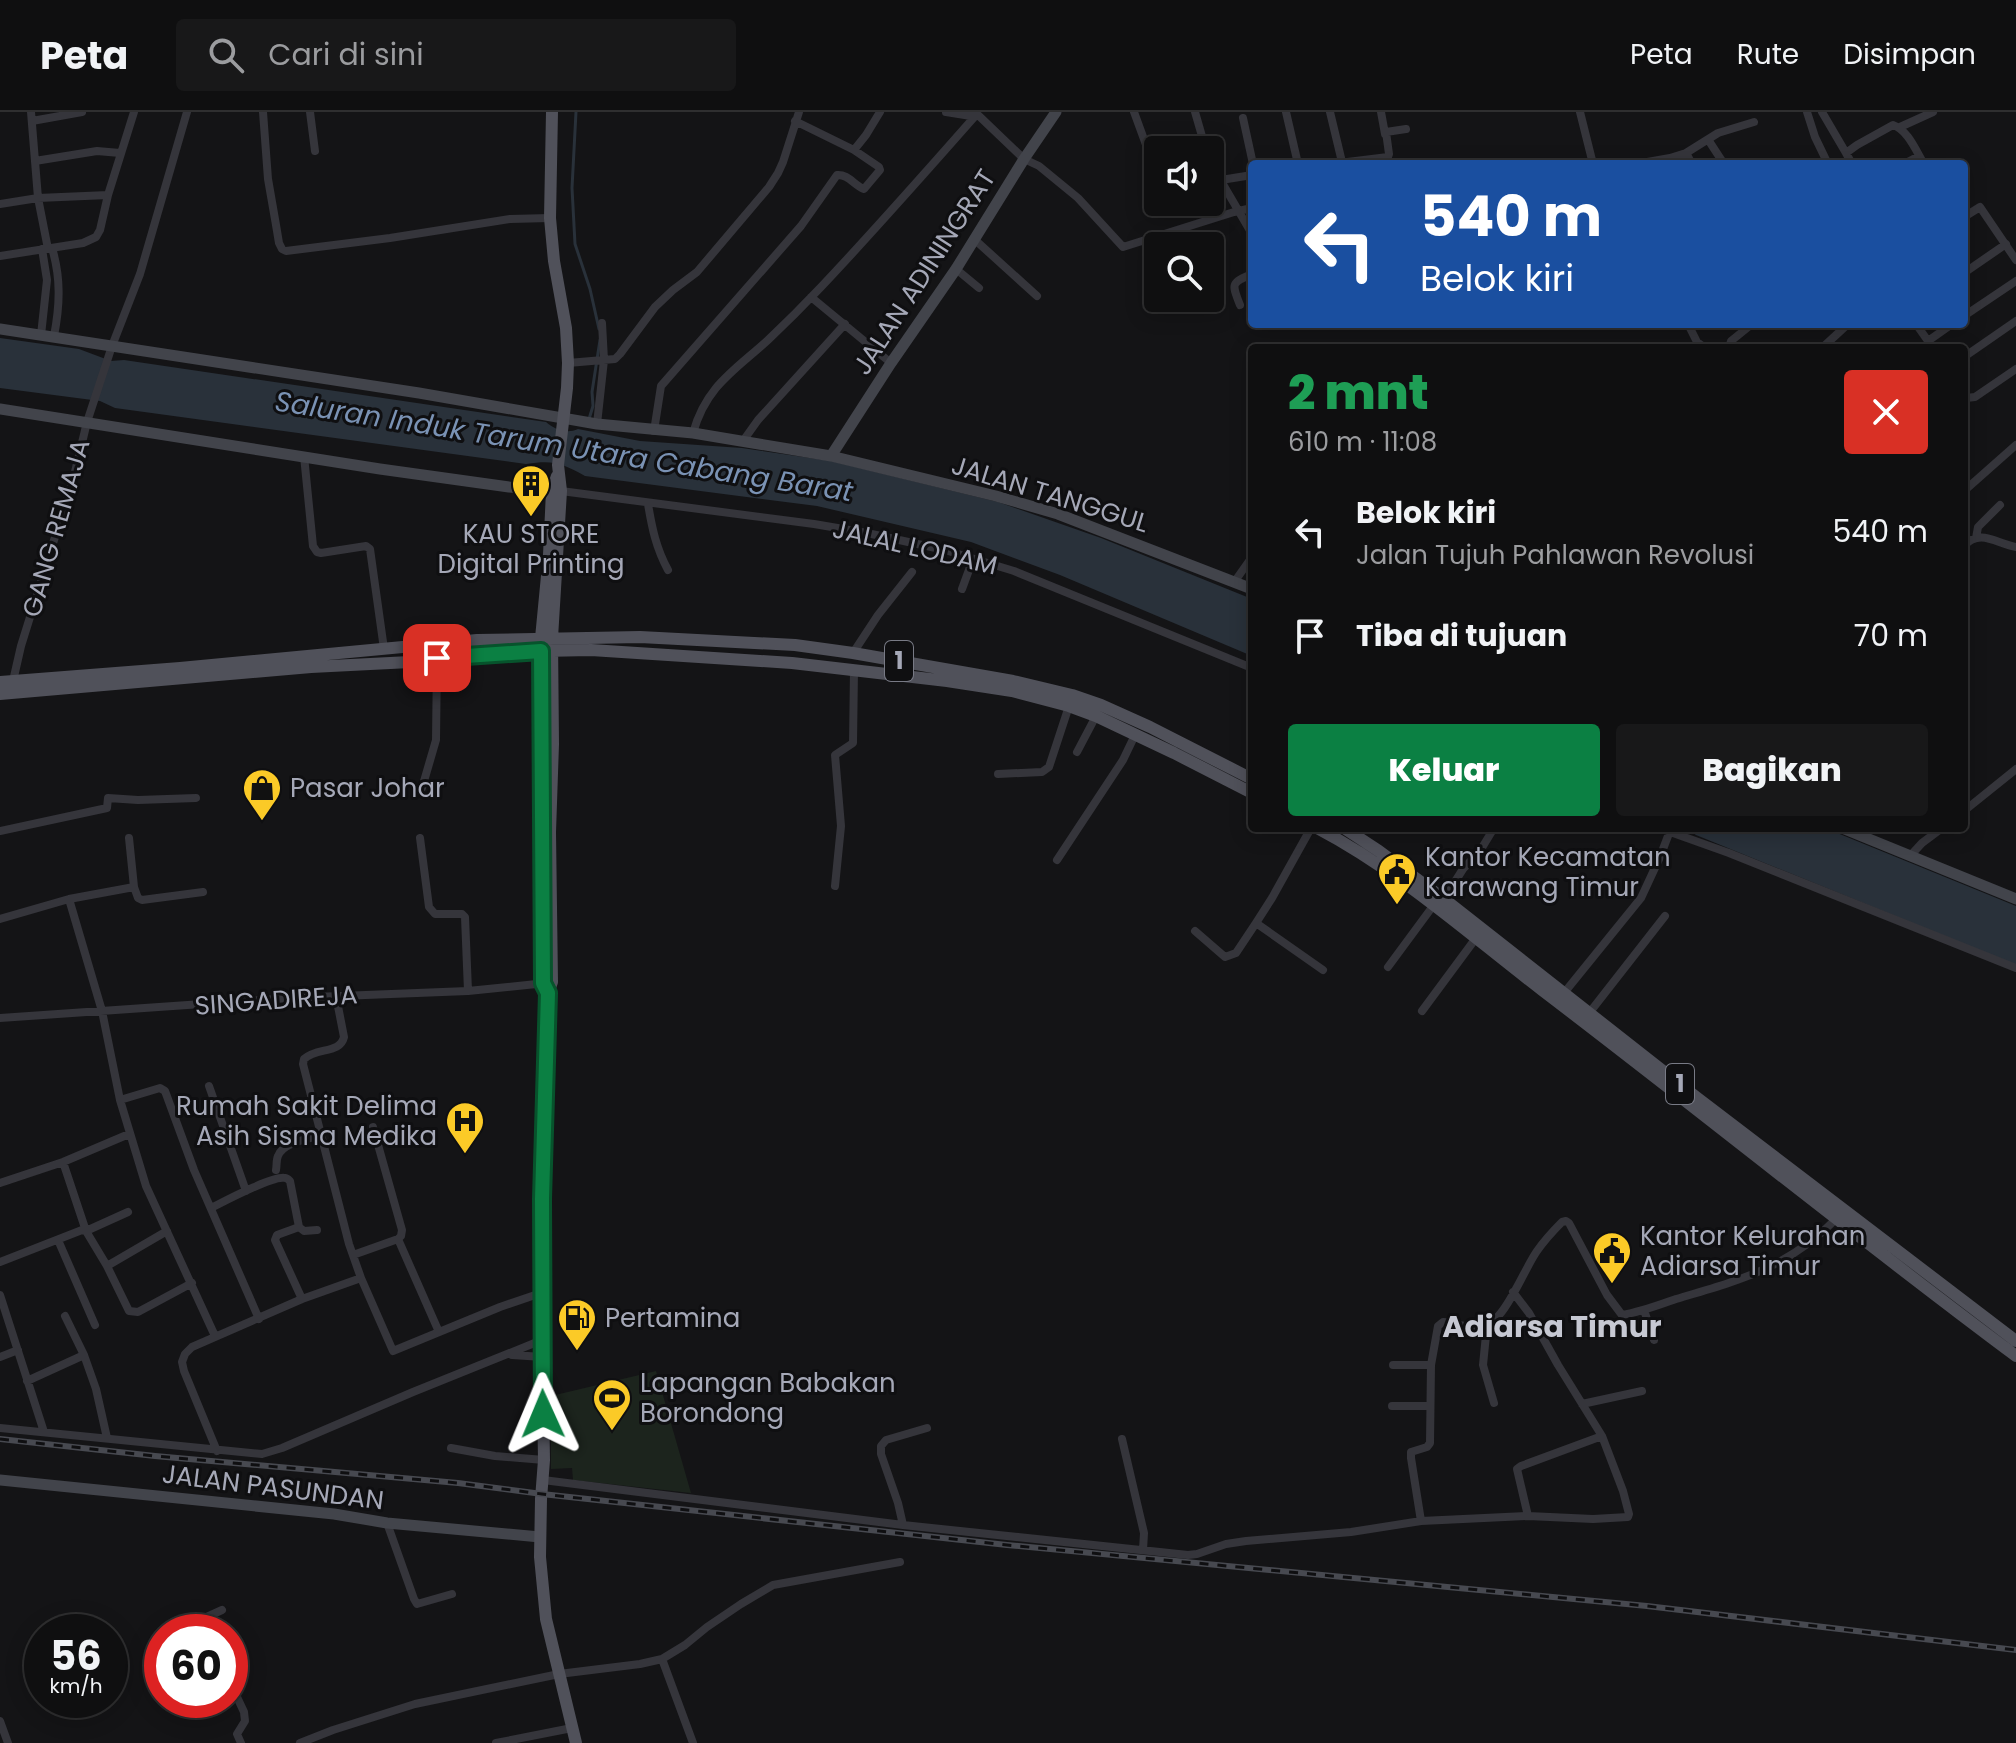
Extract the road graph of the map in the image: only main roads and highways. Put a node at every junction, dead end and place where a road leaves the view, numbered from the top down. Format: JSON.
{"nodes":[{"id":1,"x":552,"y":112,"type":"edge"},
{"id":2,"x":547,"y":644,"type":"junction"},
{"id":3,"x":6,"y":682,"type":"edge"},
{"id":4,"x":0,"y":694,"type":"edge"},
{"id":5,"x":1248,"y":777,"type":"edge"},
{"id":6,"x":1248,"y":791,"type":"edge"},
{"id":7,"x":1321,"y":832,"type":"edge"},
{"id":8,"x":1350,"y":832,"type":"edge"},
{"id":9,"x":1438,"y":902,"type":"junction"},
{"id":10,"x":1456,"y":916,"type":"junction"},
{"id":11,"x":2016,"y":1341,"type":"edge"},
{"id":12,"x":2016,"y":1356,"type":"edge"},
{"id":13,"x":576,"y":1743,"type":"edge"}],
"edges":[{"from":1,"to":2,"type":"main road"},
{"from":2,"to":3,"type":"main road","number":"1"},
{"from":2,"to":4,"type":"main road","number":"1"},
{"from":2,"to":5,"type":"main road","number":"1"},
{"from":2,"to":6,"type":"main road","number":"1"},
{"from":2,"to":13,"type":"main road"},
{"from":7,"to":9,"type":"main road","number":"1"},
{"from":8,"to":9,"type":"main road","number":"1"},
{"from":9,"to":10,"type":"main road","number":"1"},
{"from":10,"to":11,"type":"main road","number":"1"},
{"from":10,"to":12,"type":"main road","number":"1"}]}
